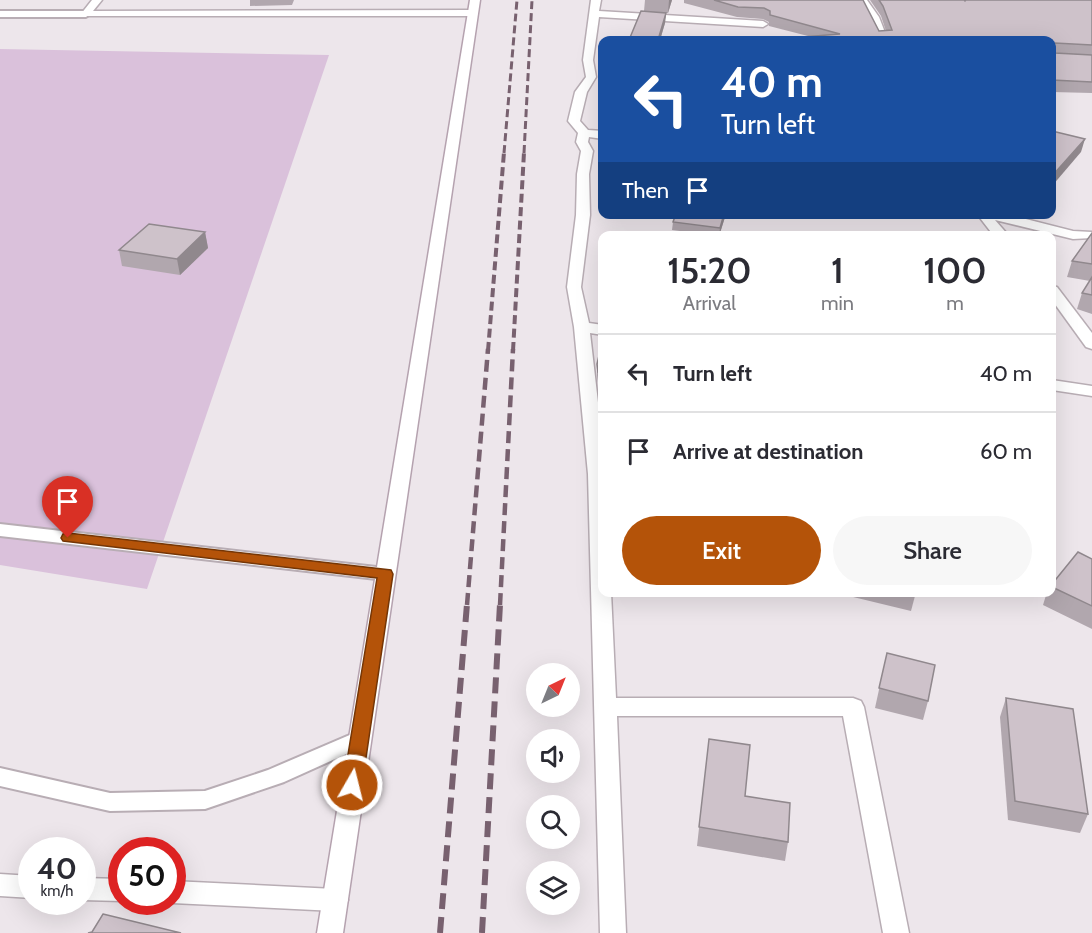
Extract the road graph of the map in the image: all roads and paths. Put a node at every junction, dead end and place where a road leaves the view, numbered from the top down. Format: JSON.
{"nodes":[{"id":1,"x":97,"y":0,"type":"edge"},
{"id":2,"x":596,"y":0,"type":"edge"},
{"id":3,"x":862,"y":0,"type":"edge"},
{"id":4,"x":473,"y":7,"type":"edge"},
{"id":5,"x":0,"y":14,"type":"edge"},
{"id":6,"x":86,"y":14,"type":"junction"},
{"id":7,"x":595,"y":14,"type":"junction"},
{"id":8,"x":763,"y":24,"type":"edge"},
{"id":9,"x":881,"y":36,"type":"edge"},
{"id":10,"x":597,"y":45,"type":"edge"},
{"id":11,"x":584,"y":133,"type":"junction"},
{"id":12,"x":598,"y":134,"type":"edge"},
{"id":13,"x":987,"y":219,"type":"edge"},
{"id":14,"x":1007,"y":219,"type":"edge"},
{"id":15,"x":998,"y":231,"type":"edge"},
{"id":16,"x":1054,"y":231,"type":"edge"},
{"id":17,"x":1056,"y":232,"type":"edge"},
{"id":18,"x":1088,"y":235,"type":"edge"},
{"id":19,"x":1056,"y":295,"type":"edge"},
{"id":20,"x":582,"y":327,"type":"junction"},
{"id":21,"x":598,"y":329,"type":"edge"},
{"id":22,"x":1092,"y":344,"type":"edge"},
{"id":23,"x":1056,"y":386,"type":"edge"},
{"id":24,"x":1092,"y":391,"type":"edge"},
{"id":25,"x":598,"y":500,"type":"edge"},
{"id":26,"x":0,"y":530,"type":"edge"},
{"id":27,"x":386,"y":574,"type":"junction"},
{"id":28,"x":602,"y":597,"type":"edge"},
{"id":29,"x":606,"y":707,"type":"junction"},
{"id":30,"x":359,"y":739,"type":"junction"},
{"id":31,"x":0,"y":777,"type":"edge"},
{"id":32,"x":0,"y":885,"type":"edge"},
{"id":33,"x":18,"y":886,"type":"edge"},
{"id":34,"x":186,"y":893,"type":"edge"},
{"id":35,"x":335,"y":900,"type":"junction"},
{"id":36,"x":330,"y":933,"type":"edge"},
{"id":37,"x":613,"y":933,"type":"edge"},
{"id":38,"x":896,"y":933,"type":"edge"}],
"edges":[{"from":1,"to":6,"type":"street"},
{"from":2,"to":7,"type":"street"},
{"from":3,"to":9,"type":"street"},
{"from":4,"to":6,"type":"street"},
{"from":4,"to":27,"type":"street"},
{"from":5,"to":6,"type":"lane"},
{"from":7,"to":8,"type":"street"},
{"from":7,"to":10,"type":"street"},
{"from":10,"to":11,"type":"street"},
{"from":11,"to":12,"type":"street"},
{"from":11,"to":20,"type":"street"},
{"from":13,"to":15,"type":"street"},
{"from":14,"to":16,"type":"street"},
{"from":17,"to":18,"type":"street"},
{"from":19,"to":22,"type":"street"},
{"from":20,"to":21,"type":"street"},
{"from":20,"to":25,"type":"street"},
{"from":23,"to":24,"type":"street"},
{"from":26,"to":27,"type":"lane"},
{"from":27,"to":30,"type":"street"},
{"from":28,"to":29,"type":"street"},
{"from":29,"to":37,"type":"street"},
{"from":29,"to":38,"type":"street"},
{"from":30,"to":31,"type":"lane"},
{"from":30,"to":35,"type":"street"},
{"from":32,"to":33,"type":"street"},
{"from":34,"to":35,"type":"street"},
{"from":35,"to":36,"type":"street"}]}
